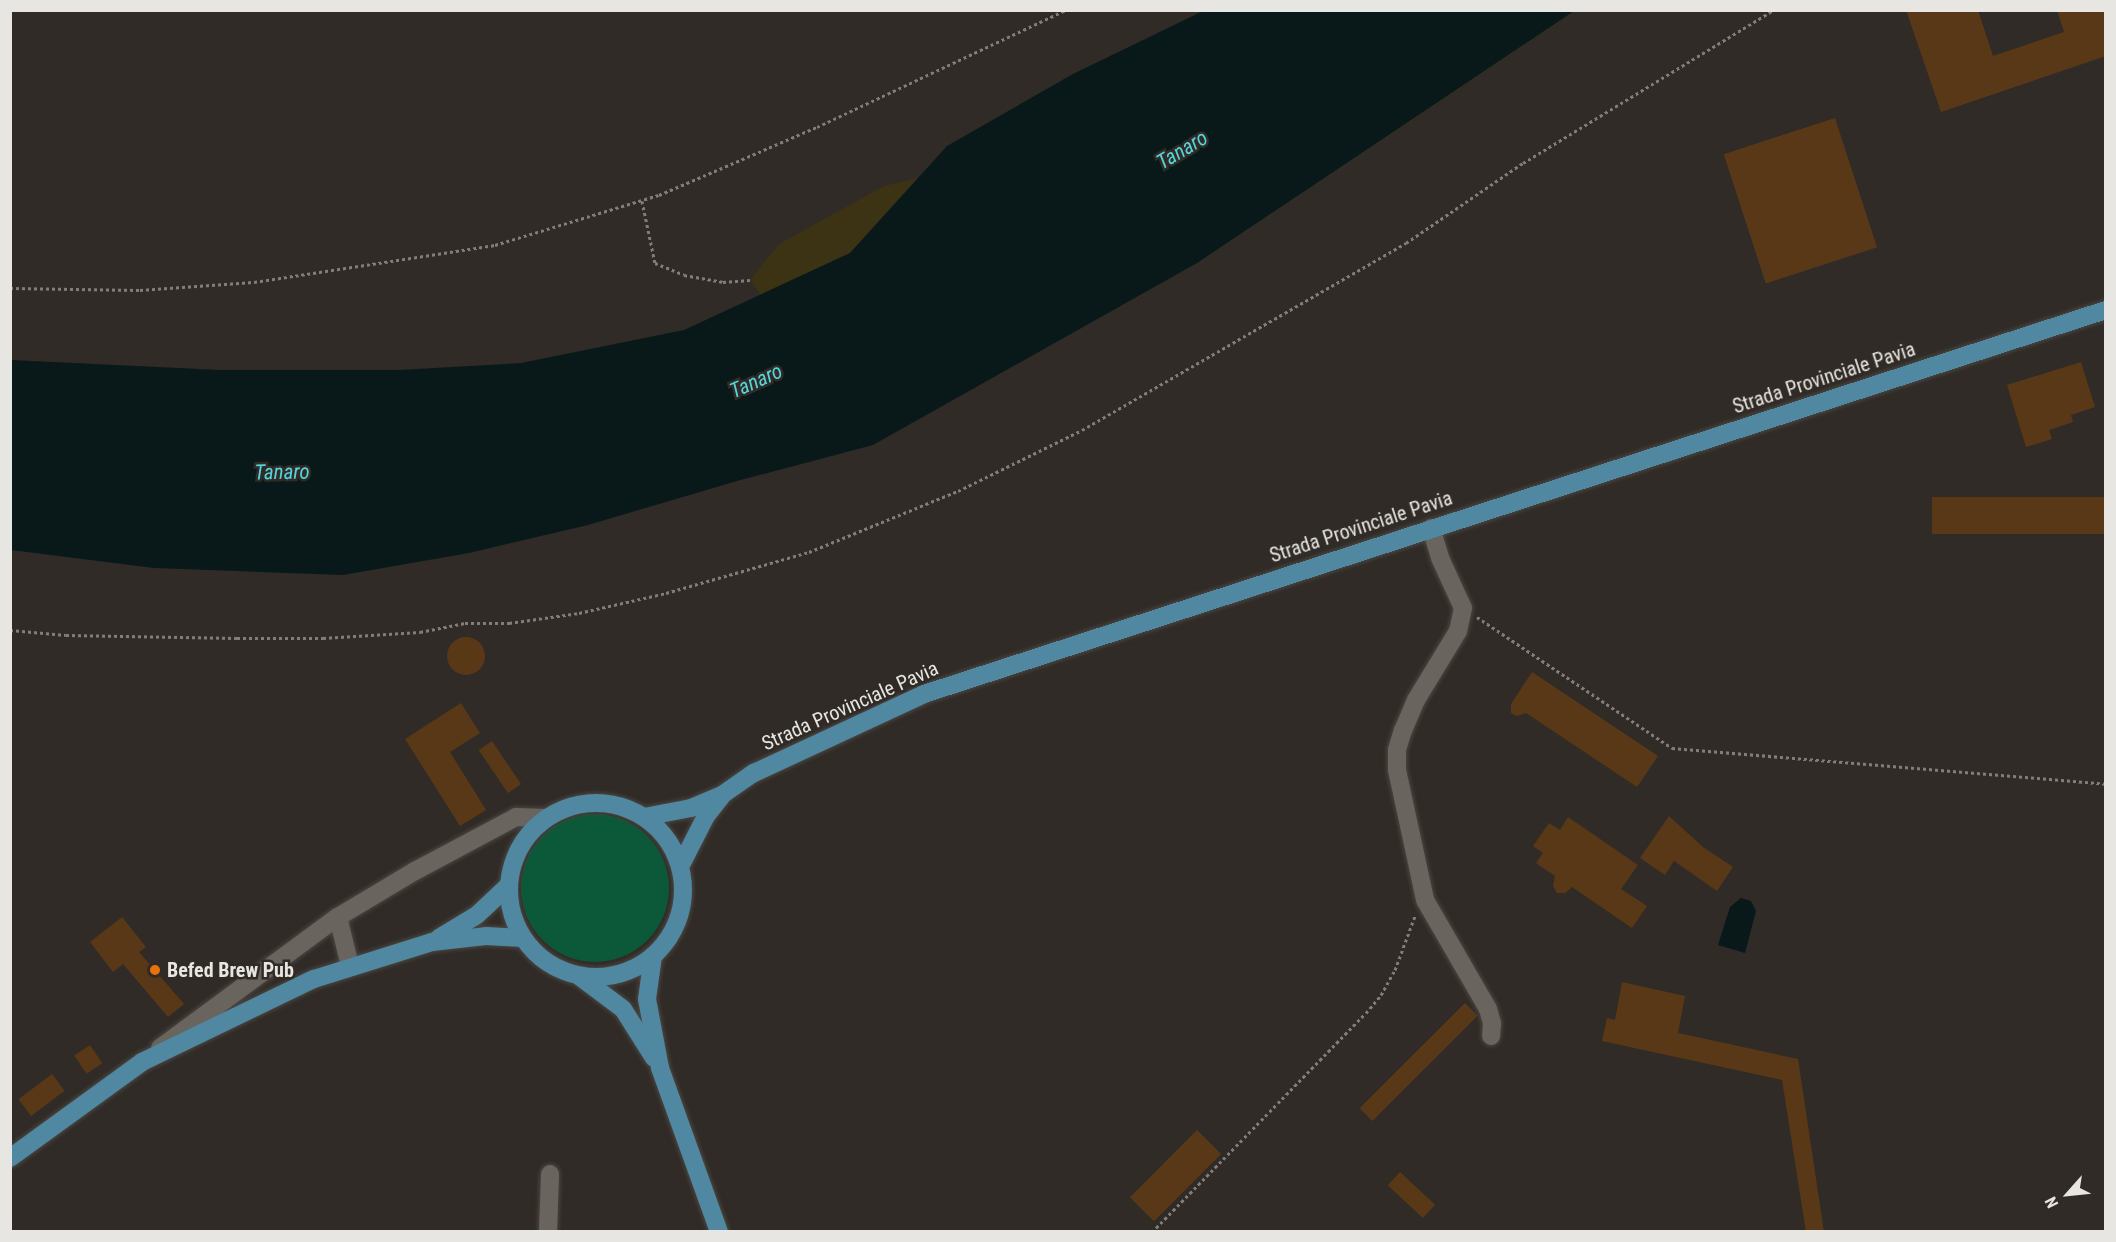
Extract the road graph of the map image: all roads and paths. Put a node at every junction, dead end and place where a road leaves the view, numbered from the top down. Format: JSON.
{"nodes":[{"id":1,"x":1066,"y":10,"type":"edge"},
{"id":2,"x":1774,"y":10,"type":"edge"},
{"id":3,"x":642,"y":201,"type":"junction"},
{"id":4,"x":750,"y":280,"type":"dead end"},
{"id":5,"x":10,"y":288,"type":"edge"},
{"id":6,"x":2106,"y":310,"type":"edge"},
{"id":7,"x":1431,"y":528,"type":"junction"},
{"id":8,"x":1483,"y":621,"type":"dead end"},
{"id":9,"x":10,"y":630,"type":"edge"},
{"id":10,"x":2106,"y":784,"type":"edge"},
{"id":11,"x":722,"y":795,"type":"junction"},
{"id":12,"x":644,"y":817,"type":"junction"},
{"id":13,"x":545,"y":818,"type":"junction"},
{"id":14,"x":680,"y":867,"type":"junction"},
{"id":15,"x":1419,"y":880,"type":"junction"},
{"id":16,"x":508,"y":885,"type":"junction"},
{"id":17,"x":1420,"y":904,"type":"joint"},
{"id":18,"x":338,"y":917,"type":"junction"},
{"id":19,"x":523,"y":938,"type":"junction"},
{"id":20,"x":432,"y":942,"type":"junction"},
{"id":21,"x":653,"y":956,"type":"junction"},
{"id":22,"x":350,"y":966,"type":"junction"},
{"id":23,"x":578,"y":975,"type":"junction"},
{"id":24,"x":1491,"y":1036,"type":"dead end"},
{"id":25,"x":142,"y":1062,"type":"junction"},
{"id":26,"x":660,"y":1068,"type":"junction"},
{"id":27,"x":10,"y":1158,"type":"edge"},
{"id":28,"x":550,"y":1174,"type":"dead end"},
{"id":29,"x":548,"y":1232,"type":"edge"},
{"id":30,"x":719,"y":1232,"type":"edge"},
{"id":31,"x":1152,"y":1232,"type":"edge"}],
"edges":[{"from":1,"to":3,"type":"path"},
{"from":2,"to":9,"type":"path"},
{"from":3,"to":4,"type":"path"},
{"from":3,"to":5,"type":"path"},
{"from":6,"to":7,"type":"main road","name":"Strada Provinciale Pavia"},
{"from":7,"to":11,"type":"main road","name":"Strada Provinciale Pavia"},
{"from":7,"to":15,"type":"street"},
{"from":8,"to":10,"type":"path"},
{"from":11,"to":12,"type":"main road","name":"Strada Provinciale Pavia"},
{"from":11,"to":14,"type":"main road"},
{"from":12,"to":13,"type":"main road"},
{"from":12,"to":14,"type":"main road"},
{"from":13,"to":16,"type":"main road"},
{"from":13,"to":18,"type":"street"},
{"from":14,"to":21,"type":"main road"},
{"from":15,"to":17,"type":"street"},
{"from":15,"to":24,"type":"street"},
{"from":16,"to":19,"type":"main road"},
{"from":16,"to":20,"type":"main road"},
{"from":17,"to":31,"type":"path"},
{"from":18,"to":22,"type":"street"},
{"from":18,"to":25,"type":"street"},
{"from":19,"to":20,"type":"main road"},
{"from":19,"to":23,"type":"main road"},
{"from":20,"to":22,"type":"main road"},
{"from":21,"to":23,"type":"main road"},
{"from":21,"to":26,"type":"main road"},
{"from":22,"to":25,"type":"main road"},
{"from":23,"to":26,"type":"main road"},
{"from":25,"to":27,"type":"main road"},
{"from":26,"to":30,"type":"main road"},
{"from":28,"to":29,"type":"street"}]}
